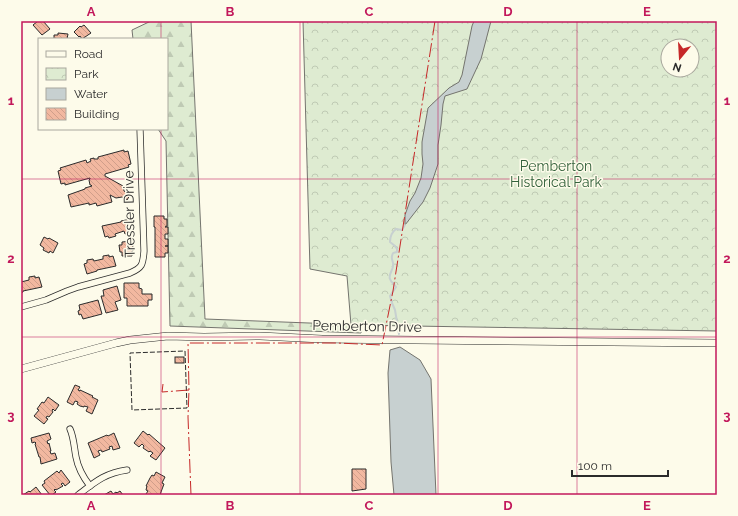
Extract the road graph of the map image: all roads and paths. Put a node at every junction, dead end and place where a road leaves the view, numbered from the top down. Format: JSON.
{"nodes":[{"id":1,"x":140,"y":130,"type":"edge"},
{"id":2,"x":21,"y":307,"type":"edge"},
{"id":3,"x":717,"y":343,"type":"edge"},
{"id":4,"x":21,"y":369,"type":"edge"},
{"id":5,"x":70,"y":429,"type":"dead end"},
{"id":6,"x":127,"y":470,"type":"dead end"},
{"id":7,"x":90,"y":486,"type":"junction"},
{"id":8,"x":78,"y":495,"type":"edge"}],
"edges":[{"from":1,"to":2,"type":"street","name":"Tressler Drive"},
{"from":3,"to":4,"type":"street","name":"Pemberton Drive"},
{"from":5,"to":7,"type":"street"},
{"from":6,"to":7,"type":"street"},
{"from":7,"to":8,"type":"street"}]}
